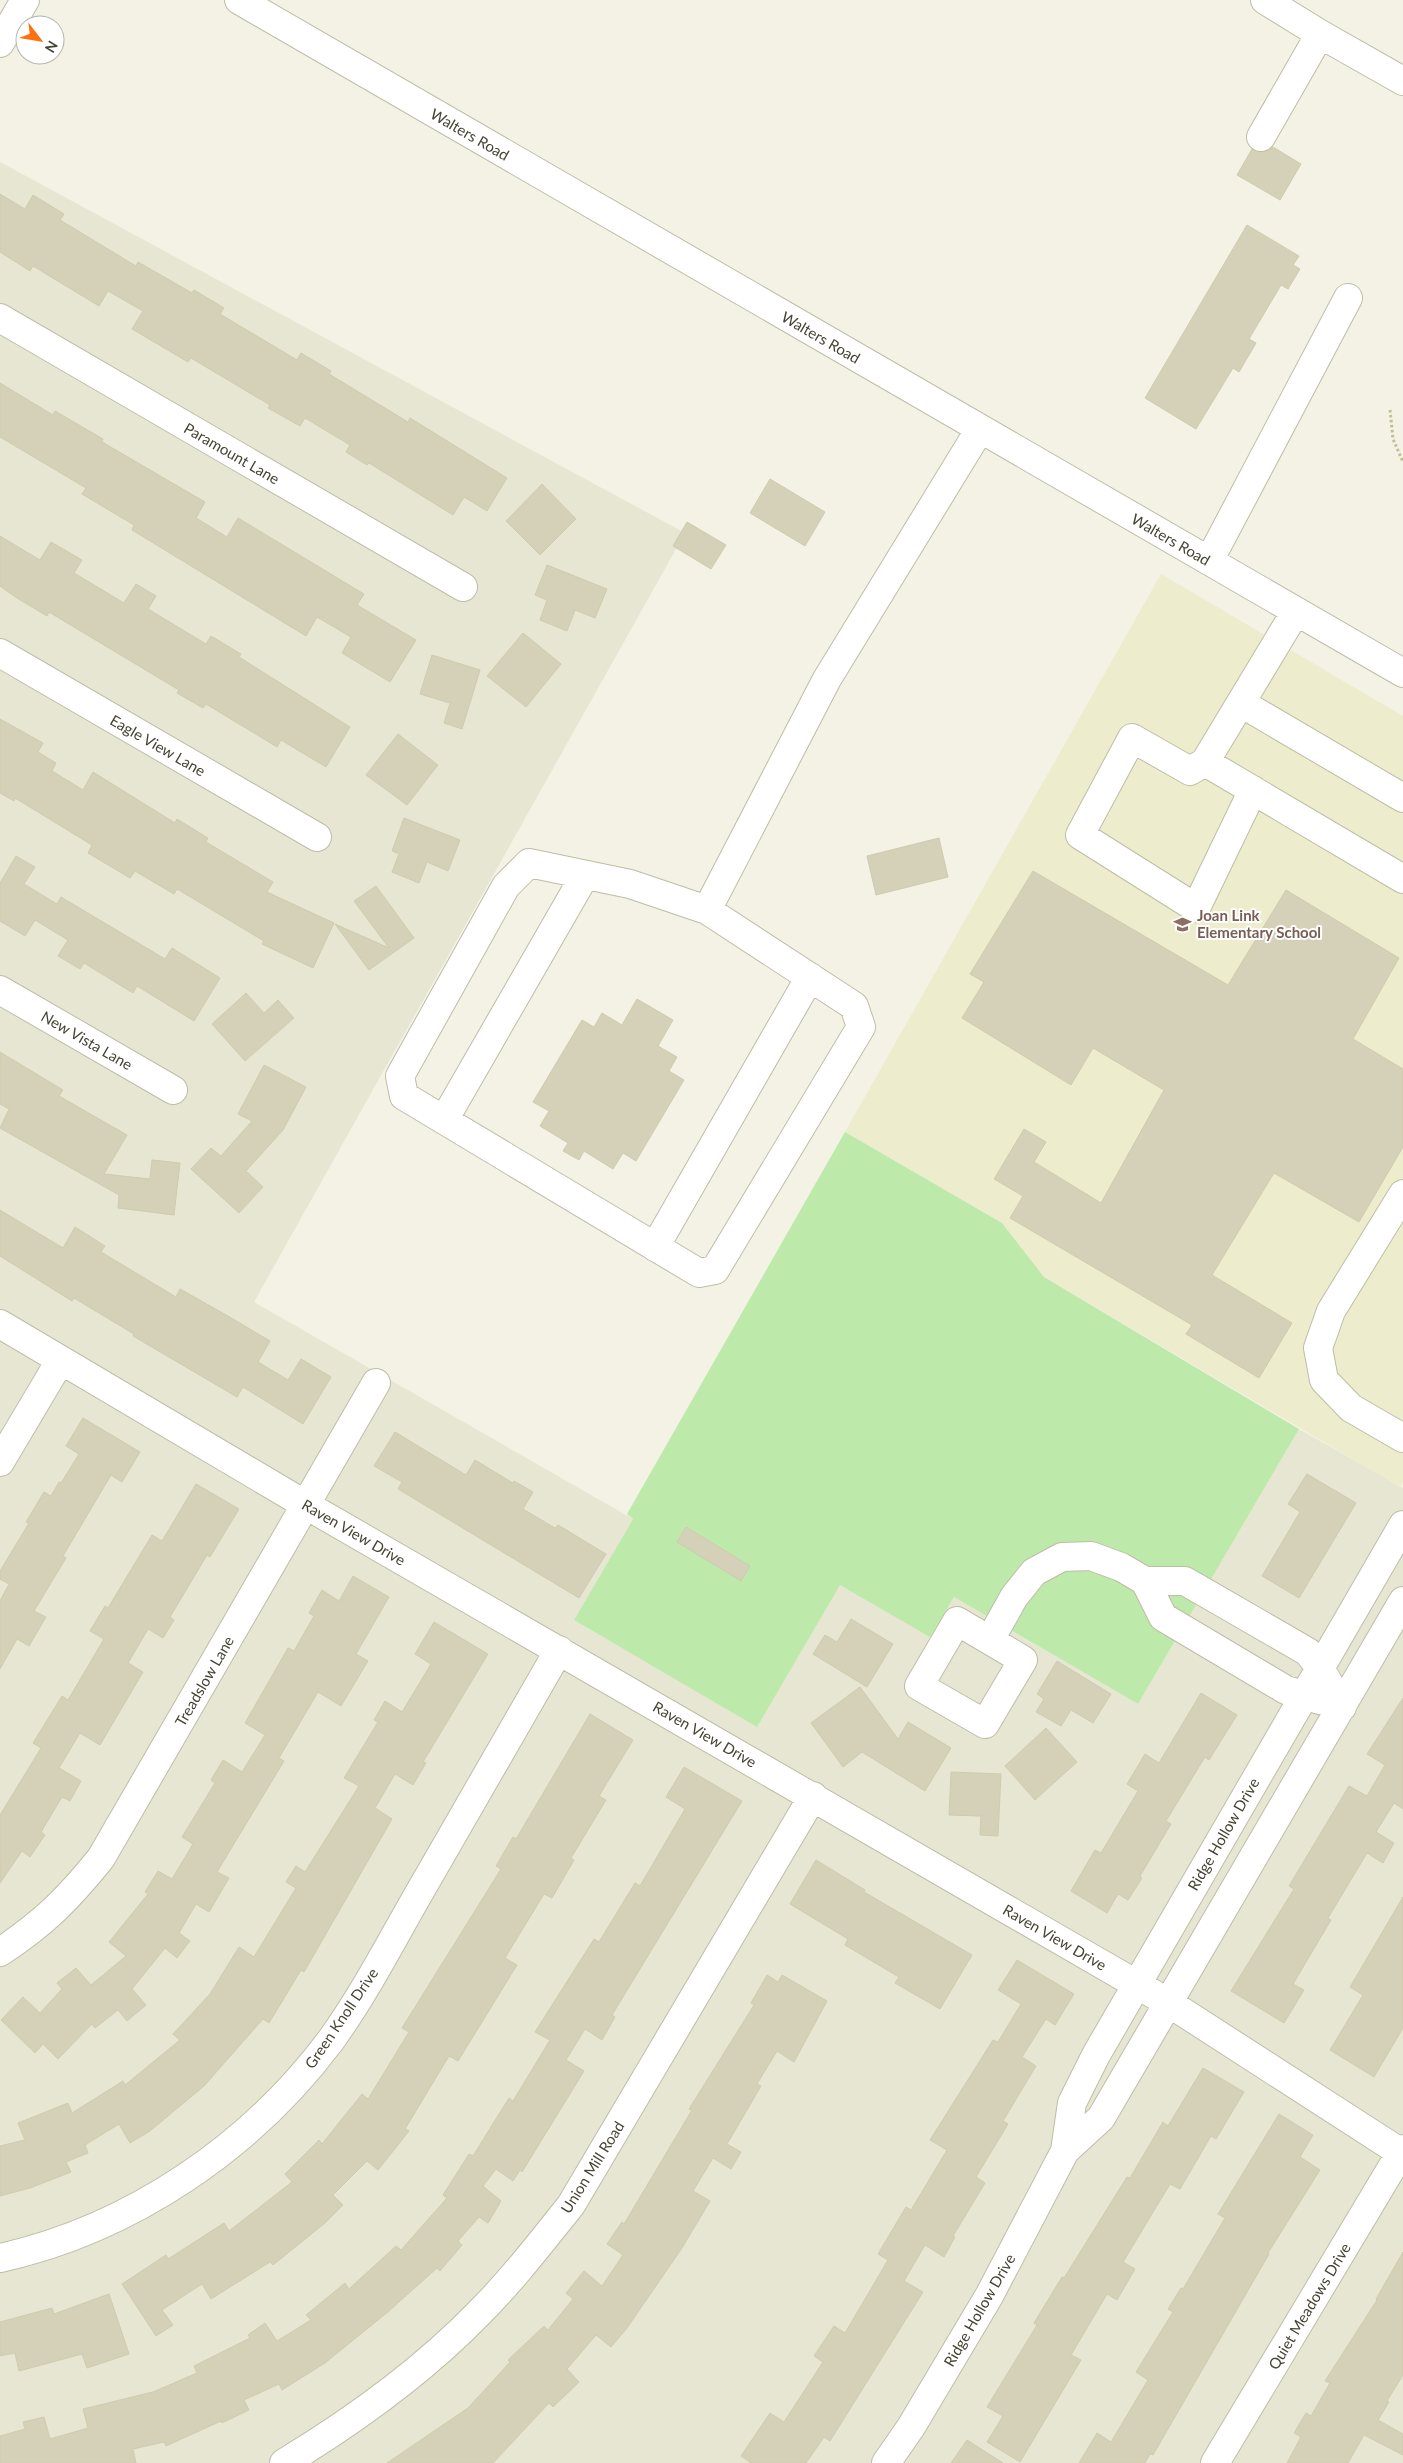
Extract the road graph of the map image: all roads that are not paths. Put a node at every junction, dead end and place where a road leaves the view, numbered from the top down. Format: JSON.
{"nodes":[{"id":1,"x":25,"y":0,"type":"edge"},
{"id":2,"x":239,"y":0,"type":"edge"},
{"id":3,"x":1265,"y":0,"type":"edge"},
{"id":4,"x":1320,"y":34,"type":"junction"},
{"id":5,"x":0,"y":43,"type":"edge"},
{"id":6,"x":1403,"y":82,"type":"edge"},
{"id":7,"x":1261,"y":137,"type":"dead end"},
{"id":8,"x":1348,"y":298,"type":"dead end"},
{"id":9,"x":0,"y":318,"type":"edge"},
{"id":10,"x":980,"y":429,"type":"junction"},
{"id":11,"x":1209,"y":561,"type":"junction"},
{"id":12,"x":463,"y":588,"type":"dead end"},
{"id":13,"x":1296,"y":611,"type":"junction"},
{"id":14,"x":0,"y":653,"type":"edge"},
{"id":15,"x":1403,"y":673,"type":"edge"},
{"id":16,"x":1241,"y":703,"type":"junction"},
{"id":17,"x":1205,"y":762,"type":"junction"},
{"id":18,"x":1253,"y":790,"type":"junction"},
{"id":19,"x":1403,"y":798,"type":"edge"},
{"id":20,"x":316,"y":837,"type":"dead end"},
{"id":21,"x":585,"y":875,"type":"junction"},
{"id":22,"x":1403,"y":879,"type":"edge"},
{"id":23,"x":707,"y":910,"type":"junction"},
{"id":24,"x":810,"y":977,"type":"junction"},
{"id":25,"x":0,"y":990,"type":"edge"},
{"id":26,"x":173,"y":1090,"type":"dead end"},
{"id":27,"x":444,"y":1120,"type":"junction"},
{"id":28,"x":1403,"y":1194,"type":"edge"},
{"id":29,"x":655,"y":1247,"type":"junction"},
{"id":30,"x":0,"y":1324,"type":"edge"},
{"id":31,"x":60,"y":1361,"type":"junction"},
{"id":32,"x":376,"y":1382,"type":"dead end"},
{"id":33,"x":1403,"y":1438,"type":"edge"},
{"id":34,"x":0,"y":1462,"type":"edge"},
{"id":35,"x":306,"y":1505,"type":"junction"},
{"id":36,"x":1403,"y":1525,"type":"edge"},
{"id":37,"x":1145,"y":1581,"type":"junction"},
{"id":38,"x":1403,"y":1601,"type":"edge"},
{"id":39,"x":990,"y":1640,"type":"dead end"},
{"id":40,"x":559,"y":1650,"type":"junction"},
{"id":41,"x":1320,"y":1668,"type":"junction"},
{"id":42,"x":1304,"y":1695,"type":"junction"},
{"id":43,"x":1342,"y":1707,"type":"junction"},
{"id":44,"x":813,"y":1796,"type":"junction"},
{"id":45,"x":0,"y":1952,"type":"edge"},
{"id":46,"x":1136,"y":1985,"type":"junction"},
{"id":47,"x":1169,"y":2003,"type":"junction"},
{"id":48,"x":1064,"y":2151,"type":"junction"},
{"id":49,"x":1402,"y":2152,"type":"edge"},
{"id":50,"x":0,"y":2258,"type":"edge"},
{"id":51,"x":284,"y":2463,"type":"edge"},
{"id":52,"x":886,"y":2463,"type":"edge"},
{"id":53,"x":1214,"y":2463,"type":"edge"}],
"edges":[{"from":1,"to":5,"type":"street"},
{"from":2,"to":10,"type":"street","name":"Walters Road"},
{"from":3,"to":4,"type":"street"},
{"from":4,"to":6,"type":"street"},
{"from":4,"to":7,"type":"street"},
{"from":8,"to":11,"type":"street"},
{"from":9,"to":12,"type":"street","name":"Paramount Lane"},
{"from":10,"to":11,"type":"street","name":"Walters Road"},
{"from":10,"to":23,"type":"street"},
{"from":11,"to":13,"type":"street","name":"Walters Road"},
{"from":13,"to":15,"type":"street","name":"Walters Road"},
{"from":13,"to":16,"type":"street"},
{"from":14,"to":20,"type":"street","name":"Eagle View Lane"},
{"from":16,"to":17,"type":"street"},
{"from":16,"to":19,"type":"street"},
{"from":17,"to":18,"type":"street"},
{"from":17,"to":18,"type":"street"},
{"from":18,"to":22,"type":"street"},
{"from":21,"to":23,"type":"street"},
{"from":21,"to":27,"type":"street"},
{"from":21,"to":27,"type":"street"},
{"from":23,"to":24,"type":"street"},
{"from":24,"to":29,"type":"street"},
{"from":24,"to":29,"type":"street"},
{"from":25,"to":26,"type":"street","name":"New Vista Lane"},
{"from":27,"to":29,"type":"street"},
{"from":28,"to":33,"type":"street"},
{"from":30,"to":31,"type":"street","name":"Raven View Drive"},
{"from":31,"to":34,"type":"street"},
{"from":31,"to":35,"type":"street","name":"Raven View Drive"},
{"from":32,"to":35,"type":"street","name":"Treadslow Lane"},
{"from":35,"to":40,"type":"street","name":"Raven View Drive"},
{"from":35,"to":45,"type":"street","name":"Treadslow Lane"},
{"from":36,"to":41,"type":"street","name":"Ridge Hollow Drive"},
{"from":37,"to":39,"type":"street"},
{"from":37,"to":41,"type":"street"},
{"from":37,"to":42,"type":"street"},
{"from":38,"to":43,"type":"street","name":"Ridge Hollow Drive"},
{"from":40,"to":44,"type":"street","name":"Raven View Drive"},
{"from":40,"to":50,"type":"street","name":"Green Knoll Drive"},
{"from":41,"to":42,"type":"street","name":"Ridge Hollow Drive"},
{"from":41,"to":43,"type":"street"},
{"from":42,"to":43,"type":"street"},
{"from":42,"to":46,"type":"street","name":"Ridge Hollow Drive"},
{"from":43,"to":47,"type":"street","name":"Ridge Hollow Drive"},
{"from":44,"to":46,"type":"street","name":"Raven View Drive"},
{"from":44,"to":51,"type":"street","name":"Union Mill Road"},
{"from":46,"to":47,"type":"street","name":"Raven View Drive"},
{"from":46,"to":48,"type":"street","name":"Ridge Hollow Drive"},
{"from":47,"to":48,"type":"street","name":"Ridge Hollow Drive"},
{"from":47,"to":49,"type":"street","name":"Raven View Drive"},
{"from":48,"to":52,"type":"street","name":"Ridge Hollow Drive"},
{"from":49,"to":53,"type":"street","name":"Quiet Meadows Drive"}]}
